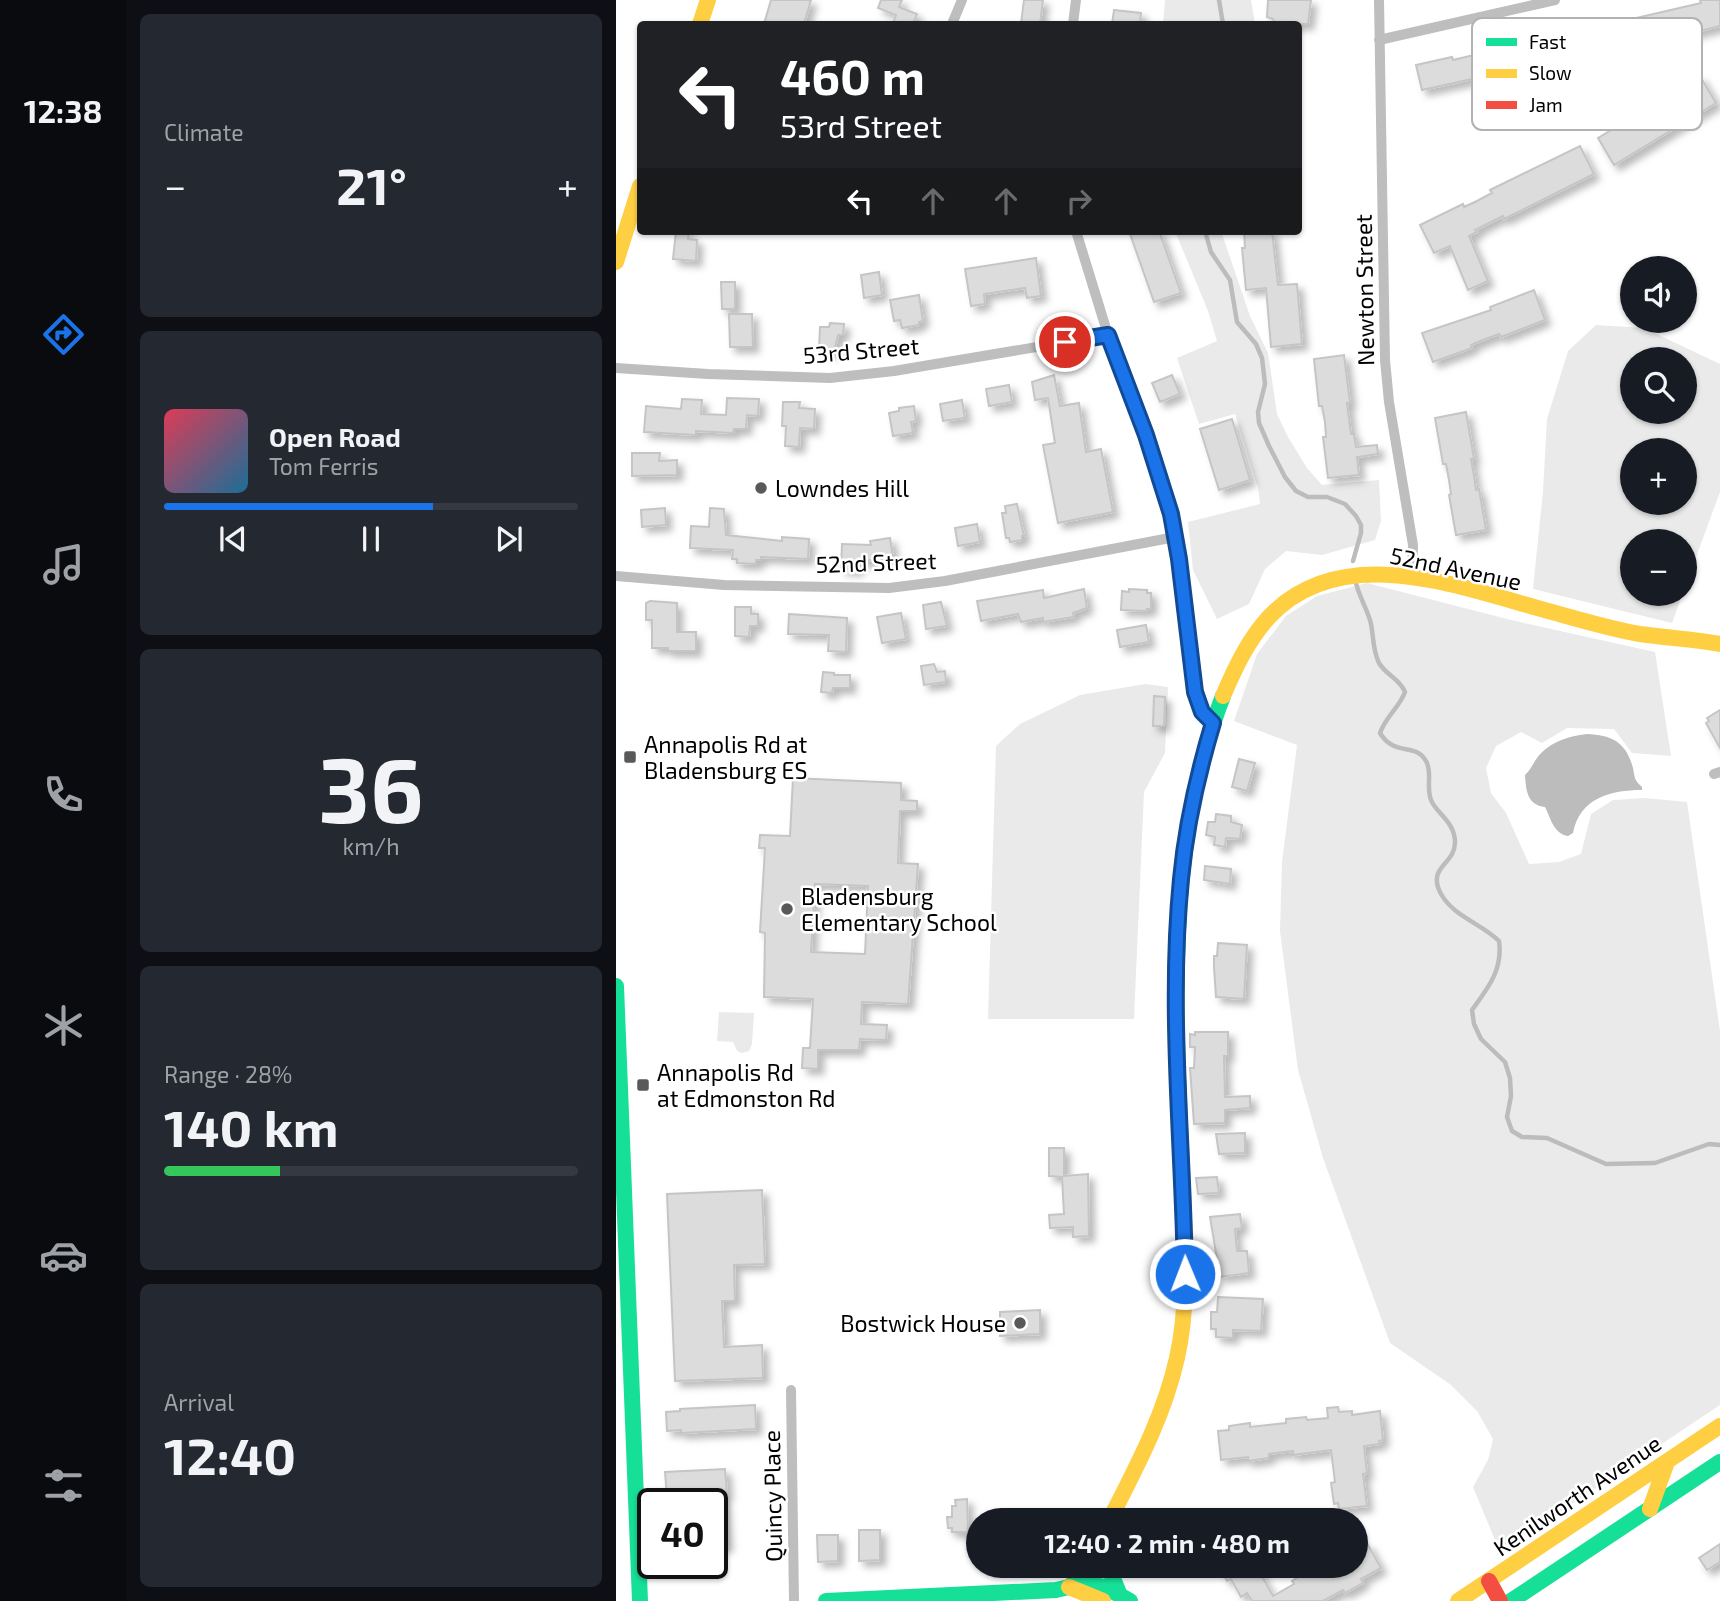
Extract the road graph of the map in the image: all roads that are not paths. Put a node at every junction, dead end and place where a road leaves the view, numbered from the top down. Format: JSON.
{"nodes":[{"id":1,"x":708,"y":0,"type":"edge"},
{"id":2,"x":962,"y":0,"type":"edge"},
{"id":3,"x":1076,"y":0,"type":"edge"},
{"id":4,"x":1379,"y":0,"type":"edge"},
{"id":5,"x":1555,"y":0,"type":"edge"},
{"id":6,"x":1476,"y":18,"type":"edge"},
{"id":7,"x":1472,"y":19,"type":"edge"},
{"id":8,"x":701,"y":21,"type":"edge"},
{"id":9,"x":953,"y":21,"type":"edge"},
{"id":10,"x":1073,"y":21,"type":"edge"},
{"id":11,"x":1379,"y":40,"type":"junction"},
{"id":12,"x":637,"y":195,"type":"edge"},
{"id":13,"x":1077,"y":235,"type":"edge"},
{"id":14,"x":617,"y":255,"type":"edge"},
{"id":15,"x":1108,"y":335,"type":"junction"},
{"id":16,"x":616,"y":368,"type":"edge"},
{"id":17,"x":1175,"y":537,"type":"junction"},
{"id":18,"x":616,"y":576,"type":"edge"},
{"id":19,"x":1412,"y":577,"type":"junction"},
{"id":20,"x":1720,"y":644,"type":"edge"},
{"id":21,"x":1213,"y":723,"type":"junction"},
{"id":22,"x":616,"y":986,"type":"edge"},
{"id":23,"x":622,"y":1279,"type":"edge"},
{"id":24,"x":791,"y":1390,"type":"dead end"},
{"id":25,"x":1720,"y":1426,"type":"edge"},
{"id":26,"x":1667,"y":1462,"type":"junction"},
{"id":27,"x":1720,"y":1462,"type":"edge"},
{"id":28,"x":1116,"y":1508,"type":"edge"},
{"id":29,"x":1650,"y":1509,"type":"junction"},
{"id":30,"x":1077,"y":1578,"type":"edge"},
{"id":31,"x":1115,"y":1578,"type":"edge"},
{"id":32,"x":1489,"y":1581,"type":"junction"},
{"id":33,"x":1073,"y":1584,"type":"junction"},
{"id":34,"x":1125,"y":1597,"type":"edge"},
{"id":35,"x":640,"y":1601,"type":"edge"},
{"id":36,"x":794,"y":1601,"type":"edge"},
{"id":37,"x":826,"y":1601,"type":"edge"},
{"id":38,"x":1103,"y":1601,"type":"edge"},
{"id":39,"x":1458,"y":1601,"type":"edge"},
{"id":40,"x":1500,"y":1601,"type":"edge"},
{"id":41,"x":1511,"y":1601,"type":"edge"}],
"edges":[{"from":1,"to":8,"type":"main road"},
{"from":2,"to":9,"type":"street"},
{"from":3,"to":10,"type":"street"},
{"from":4,"to":11,"type":"street","name":"Newton Street"},
{"from":5,"to":6,"type":"street"},
{"from":7,"to":11,"type":"street"},
{"from":11,"to":19,"type":"street","name":"Newton Street"},
{"from":12,"to":14,"type":"main road"},
{"from":13,"to":15,"type":"street"},
{"from":15,"to":16,"type":"street","name":"53rd Street"},
{"from":15,"to":17,"type":"street"},
{"from":17,"to":18,"type":"street","name":"52nd Street"},
{"from":17,"to":21,"type":"street"},
{"from":19,"to":20,"type":"main road","name":"52nd Avenue"},
{"from":19,"to":21,"type":"main road","name":"52nd Avenue"},
{"from":21,"to":28,"type":"main road","name":"52nd Avenue"},
{"from":22,"to":23,"type":"main road"},
{"from":23,"to":35,"type":"main road"},
{"from":24,"to":36,"type":"street","name":"Quincy Place"},
{"from":25,"to":26,"type":"main road","name":"Kenilworth Avenue"},
{"from":26,"to":29,"type":"main road"},
{"from":26,"to":32,"type":"main road","name":"Kenilworth Avenue"},
{"from":27,"to":29,"type":"main road"},
{"from":29,"to":41,"type":"main road"},
{"from":30,"to":33,"type":"main road"},
{"from":31,"to":34,"type":"main road"},
{"from":32,"to":39,"type":"main road","name":"Kenilworth Avenue"},
{"from":32,"to":40,"type":"main road"},
{"from":33,"to":34,"type":"main road"},
{"from":33,"to":37,"type":"main road"},
{"from":33,"to":38,"type":"main road"}]}
